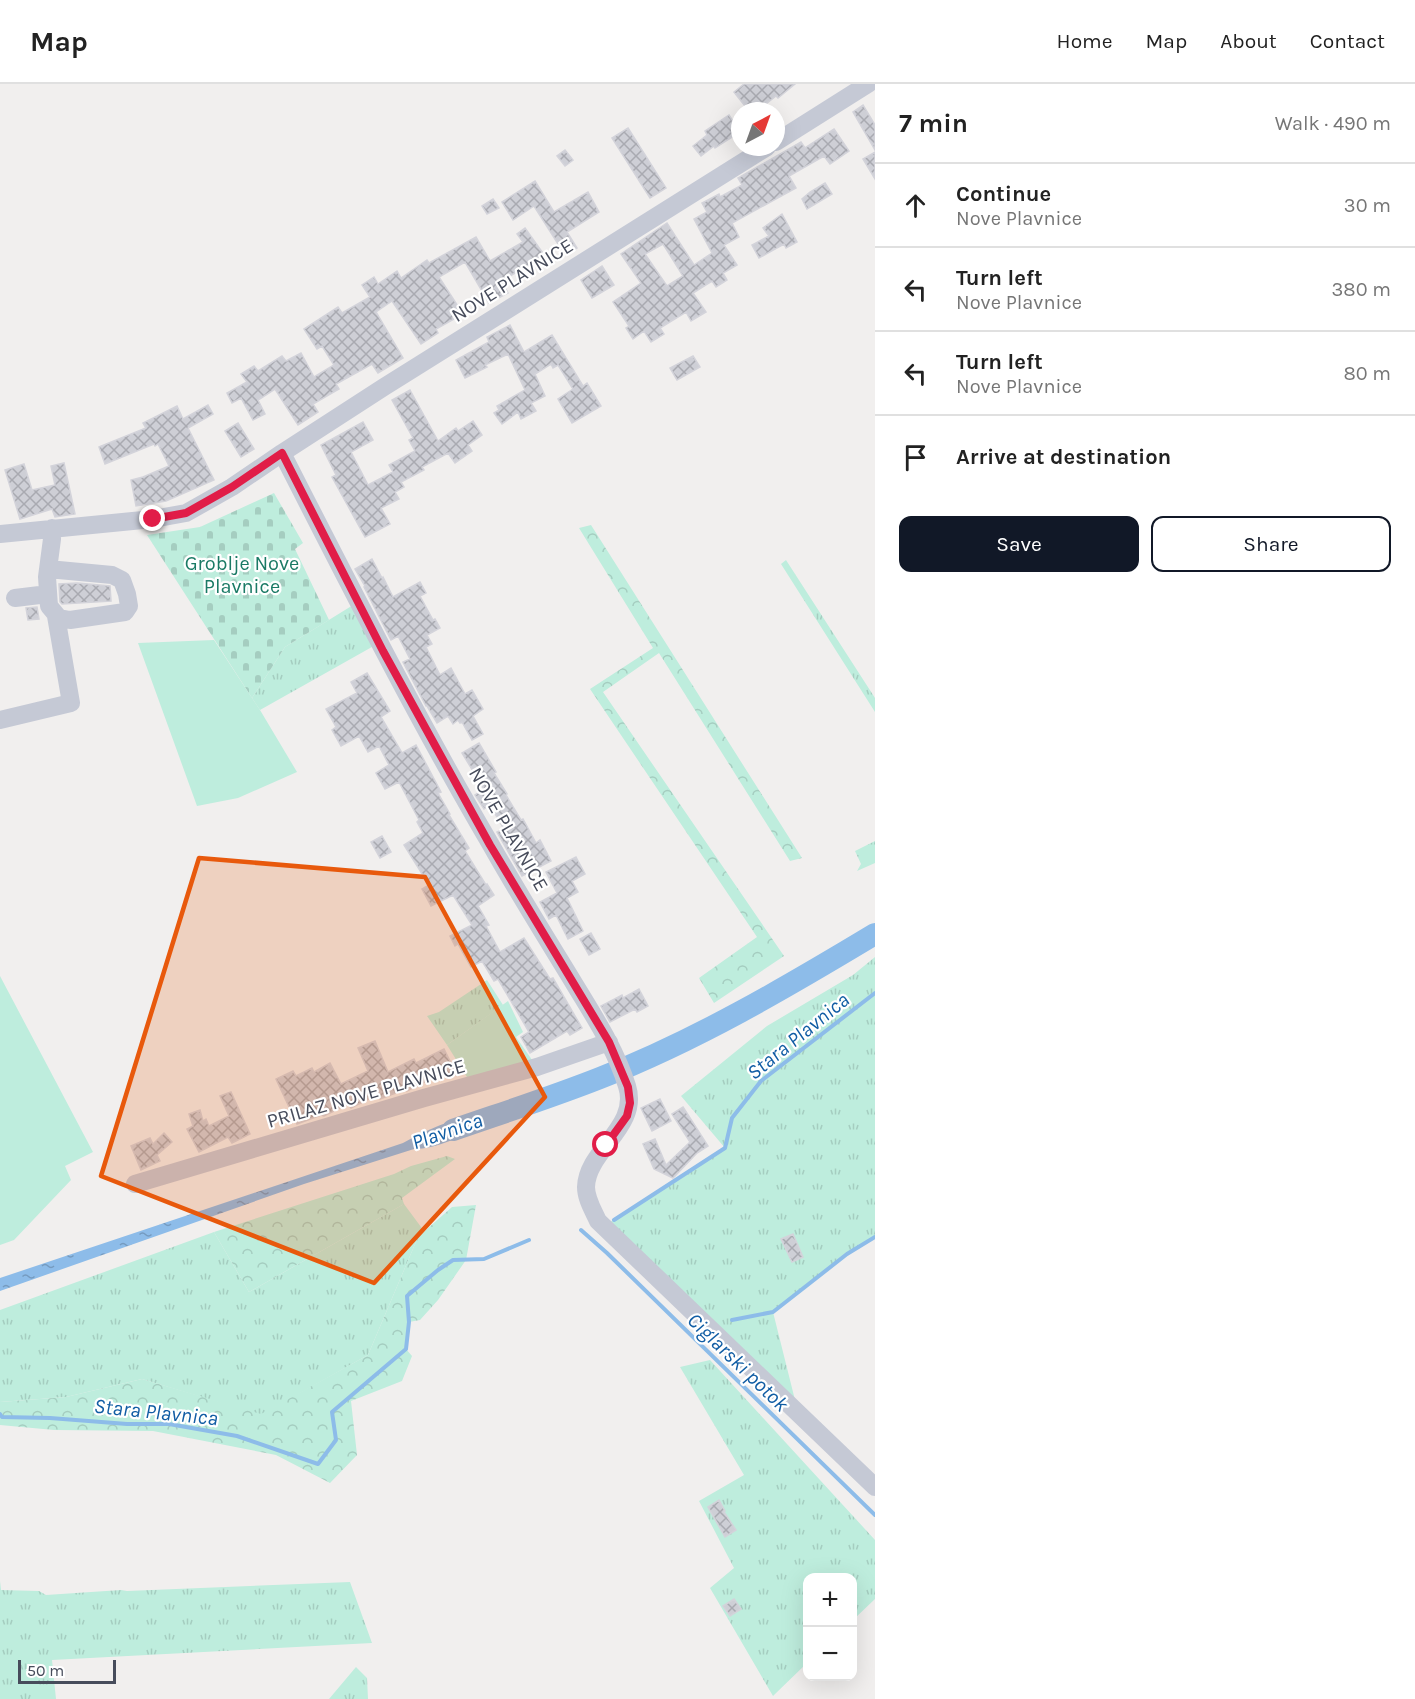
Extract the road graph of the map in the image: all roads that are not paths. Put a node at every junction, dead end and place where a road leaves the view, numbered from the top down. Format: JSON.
{"nodes":[{"id":1,"x":868,"y":84,"type":"edge"},
{"id":2,"x":785,"y":136,"type":"edge"},
{"id":3,"x":753,"y":156,"type":"edge"},
{"id":4,"x":282,"y":453,"type":"junction"},
{"id":5,"x":52,"y":528,"type":"junction"},
{"id":6,"x":0,"y":534,"type":"edge"},
{"id":7,"x":48,"y":569,"type":"junction"},
{"id":8,"x":48,"y":594,"type":"junction"},
{"id":9,"x":15,"y":598,"type":"dead end"},
{"id":10,"x":57,"y":616,"type":"junction"},
{"id":11,"x":0,"y":720,"type":"edge"},
{"id":12,"x":612,"y":1048,"type":"junction"},
{"id":13,"x":135,"y":1185,"type":"dead end"},
{"id":14,"x":875,"y":1487,"type":"edge"}],
"edges":[{"from":1,"to":2,"type":"street"},
{"from":3,"to":4,"type":"street","name":"NOVE PLAVNICE"},
{"from":4,"to":5,"type":"street","name":"NOVE PLAVNICE"},
{"from":4,"to":12,"type":"street","name":"NOVE PLAVNICE"},
{"from":5,"to":6,"type":"street","name":"NOVE PLAVNICE"},
{"from":5,"to":7,"type":"street"},
{"from":7,"to":8,"type":"street"},
{"from":7,"to":10,"type":"street"},
{"from":8,"to":9,"type":"street"},
{"from":8,"to":10,"type":"street"},
{"from":10,"to":11,"type":"street"},
{"from":12,"to":13,"type":"street","name":"PRILAZ NOVE PLAVNICE"},
{"from":12,"to":14,"type":"street","name":"NOVE PLAVNICE"}]}
